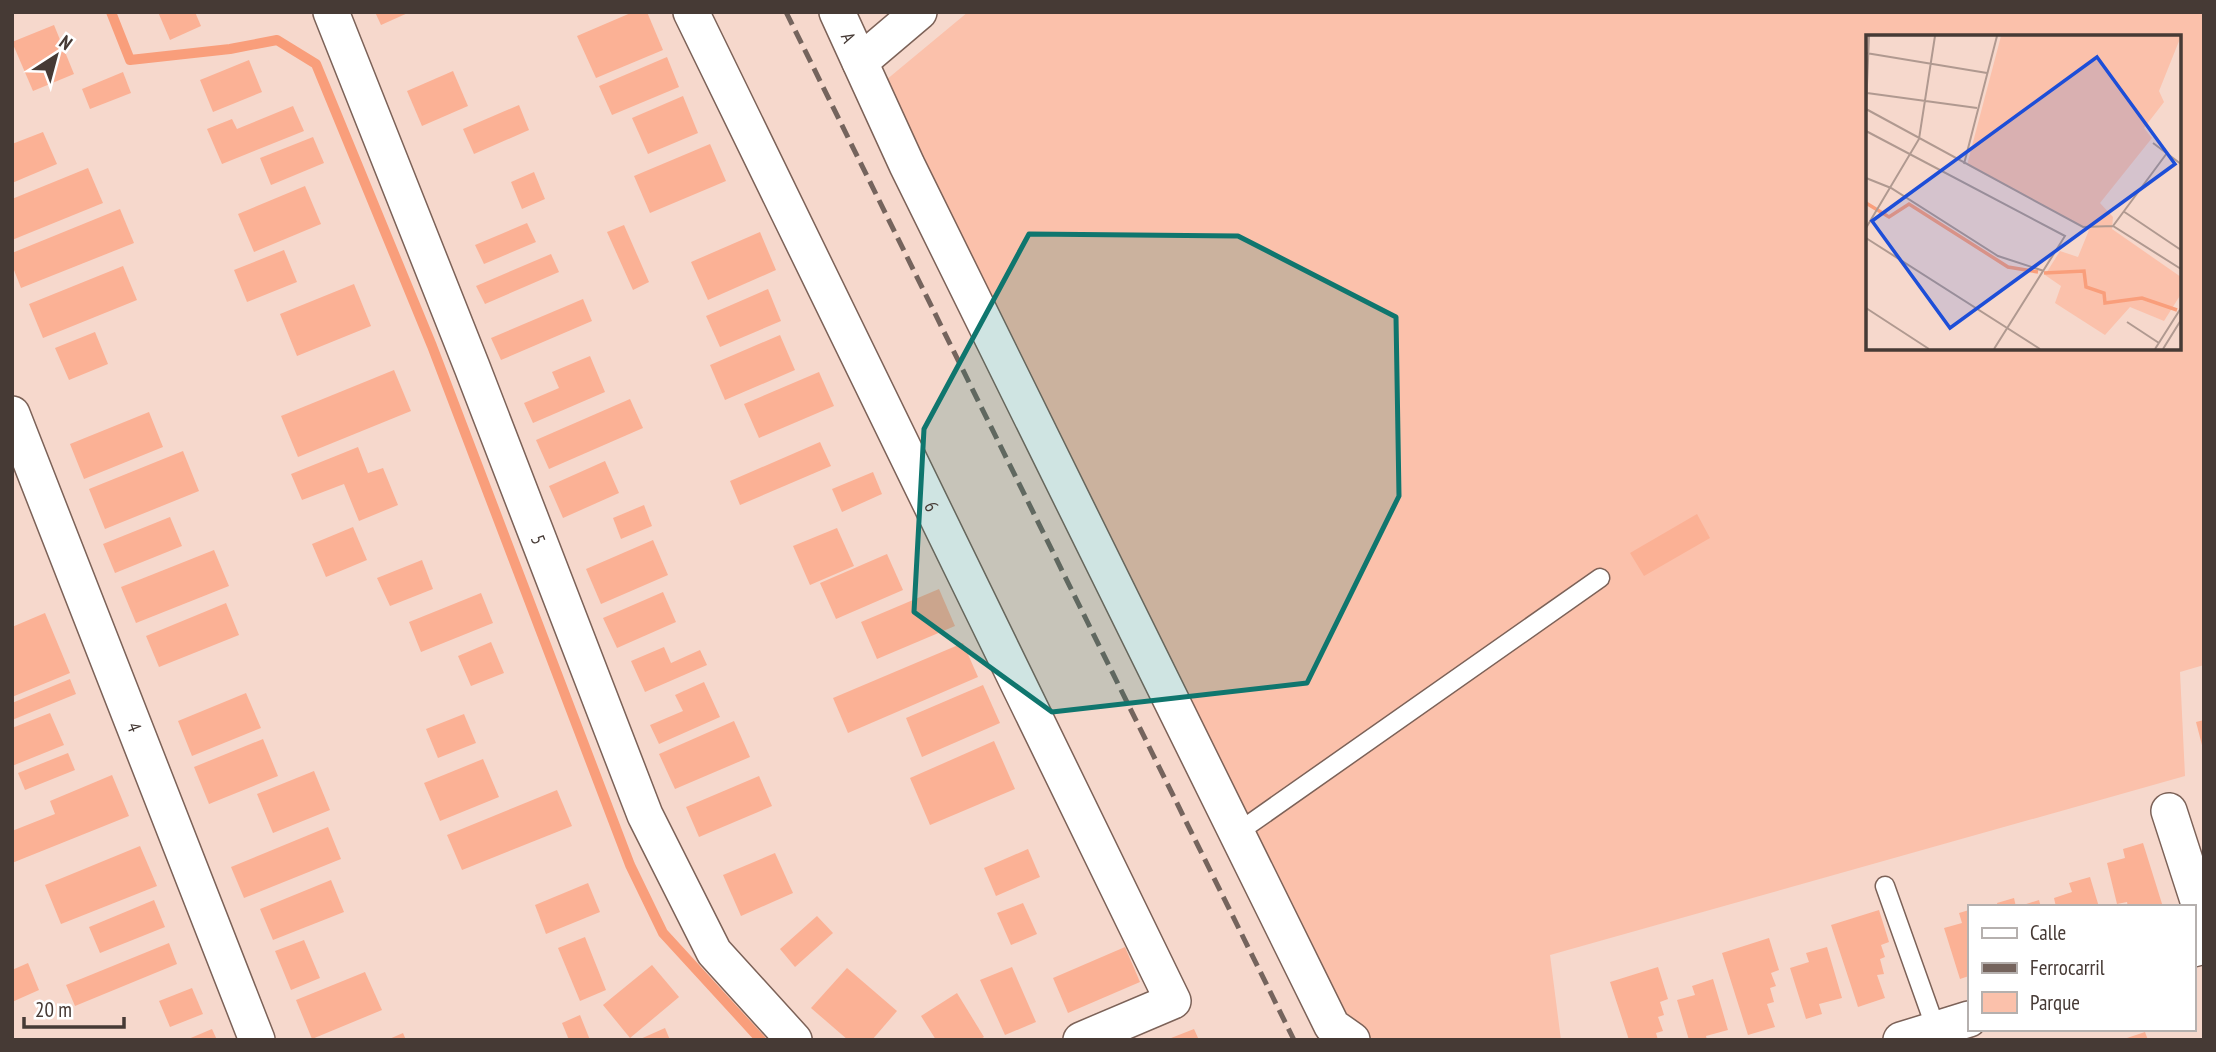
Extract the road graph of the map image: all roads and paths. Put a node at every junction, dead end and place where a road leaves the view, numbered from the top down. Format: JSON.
{"nodes":[{"id":1,"x":331,"y":12,"type":"edge"},
{"id":2,"x":691,"y":12,"type":"edge"},
{"id":3,"x":836,"y":12,"type":"edge"},
{"id":4,"x":919,"y":12,"type":"edge"},
{"id":5,"x":860,"y":61,"type":"junction"},
{"id":6,"x":12,"y":414,"type":"edge"},
{"id":7,"x":1600,"y":578,"type":"dead end"},
{"id":8,"x":2169,"y":811,"type":"dead end"},
{"id":9,"x":1237,"y":833,"type":"junction"},
{"id":10,"x":1885,"y":886,"type":"dead end"},
{"id":11,"x":2204,"y":919,"type":"edge"},
{"id":12,"x":1968,"y":1019,"type":"edge"},
{"id":13,"x":1936,"y":1030,"type":"junction"},
{"id":14,"x":257,"y":1040,"type":"edge"},
{"id":15,"x":794,"y":1040,"type":"edge"},
{"id":16,"x":1081,"y":1040,"type":"edge"},
{"id":17,"x":1352,"y":1040,"type":"edge"},
{"id":18,"x":1901,"y":1040,"type":"edge"}],
"edges":[{"from":1,"to":15,"type":"street","name":"5"},
{"from":2,"to":16,"type":"street","name":"6"},
{"from":3,"to":5,"type":"street","name":"A"},
{"from":4,"to":5,"type":"street"},
{"from":5,"to":9,"type":"street","name":"A"},
{"from":6,"to":14,"type":"street","name":"4"},
{"from":7,"to":9,"type":"lane"},
{"from":8,"to":11,"type":"street"},
{"from":9,"to":17,"type":"street","name":"A"},
{"from":10,"to":13,"type":"lane"},
{"from":12,"to":13,"type":"street"},
{"from":13,"to":18,"type":"street"}]}
